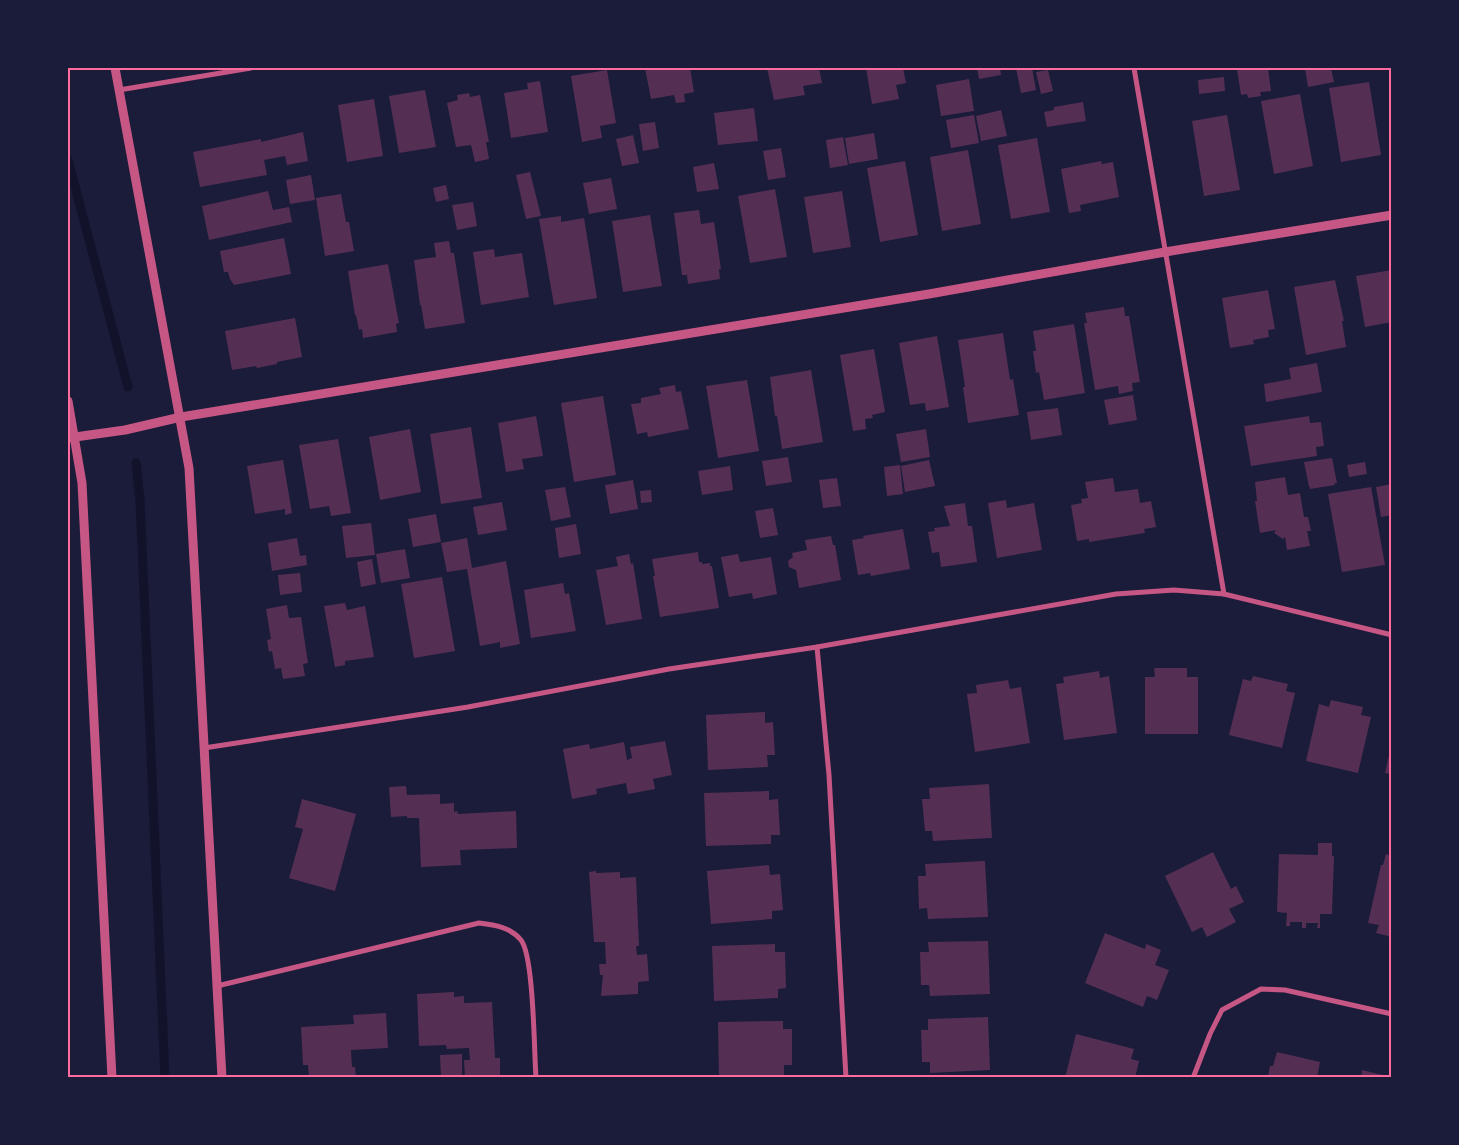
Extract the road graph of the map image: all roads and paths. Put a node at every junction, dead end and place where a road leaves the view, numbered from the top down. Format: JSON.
{"nodes":[{"id":1,"x":116,"y":68,"type":"edge"},
{"id":2,"x":251,"y":68,"type":"edge"},
{"id":3,"x":1134,"y":68,"type":"edge"},
{"id":4,"x":120,"y":90,"type":"junction"},
{"id":5,"x":1392,"y":215,"type":"edge"},
{"id":6,"x":1166,"y":252,"type":"junction"},
{"id":7,"x":68,"y":401,"type":"edge"},
{"id":8,"x":181,"y":417,"type":"junction"},
{"id":9,"x":71,"y":437,"type":"edge"},
{"id":10,"x":1224,"y":594,"type":"junction"},
{"id":11,"x":1392,"y":635,"type":"edge"},
{"id":12,"x":817,"y":647,"type":"junction"},
{"id":13,"x":204,"y":748,"type":"junction"},
{"id":14,"x":217,"y":986,"type":"junction"},
{"id":15,"x":1392,"y":1014,"type":"edge"},
{"id":16,"x":112,"y":1078,"type":"edge"},
{"id":17,"x":222,"y":1078,"type":"edge"},
{"id":18,"x":536,"y":1078,"type":"edge"},
{"id":19,"x":846,"y":1078,"type":"edge"},
{"id":20,"x":1193,"y":1078,"type":"edge"}],
"edges":[{"from":1,"to":4,"type":"street"},
{"from":2,"to":4,"type":"street"},
{"from":3,"to":6,"type":"street"},
{"from":4,"to":8,"type":"street"},
{"from":5,"to":6,"type":"street"},
{"from":6,"to":8,"type":"street"},
{"from":6,"to":10,"type":"street"},
{"from":7,"to":9,"type":"street"},
{"from":8,"to":9,"type":"street"},
{"from":8,"to":13,"type":"street"},
{"from":9,"to":16,"type":"street"},
{"from":10,"to":11,"type":"street"},
{"from":10,"to":12,"type":"street"},
{"from":12,"to":13,"type":"street"},
{"from":12,"to":19,"type":"street"},
{"from":13,"to":14,"type":"street"},
{"from":14,"to":17,"type":"street"},
{"from":14,"to":18,"type":"street"},
{"from":15,"to":20,"type":"street"}]}
